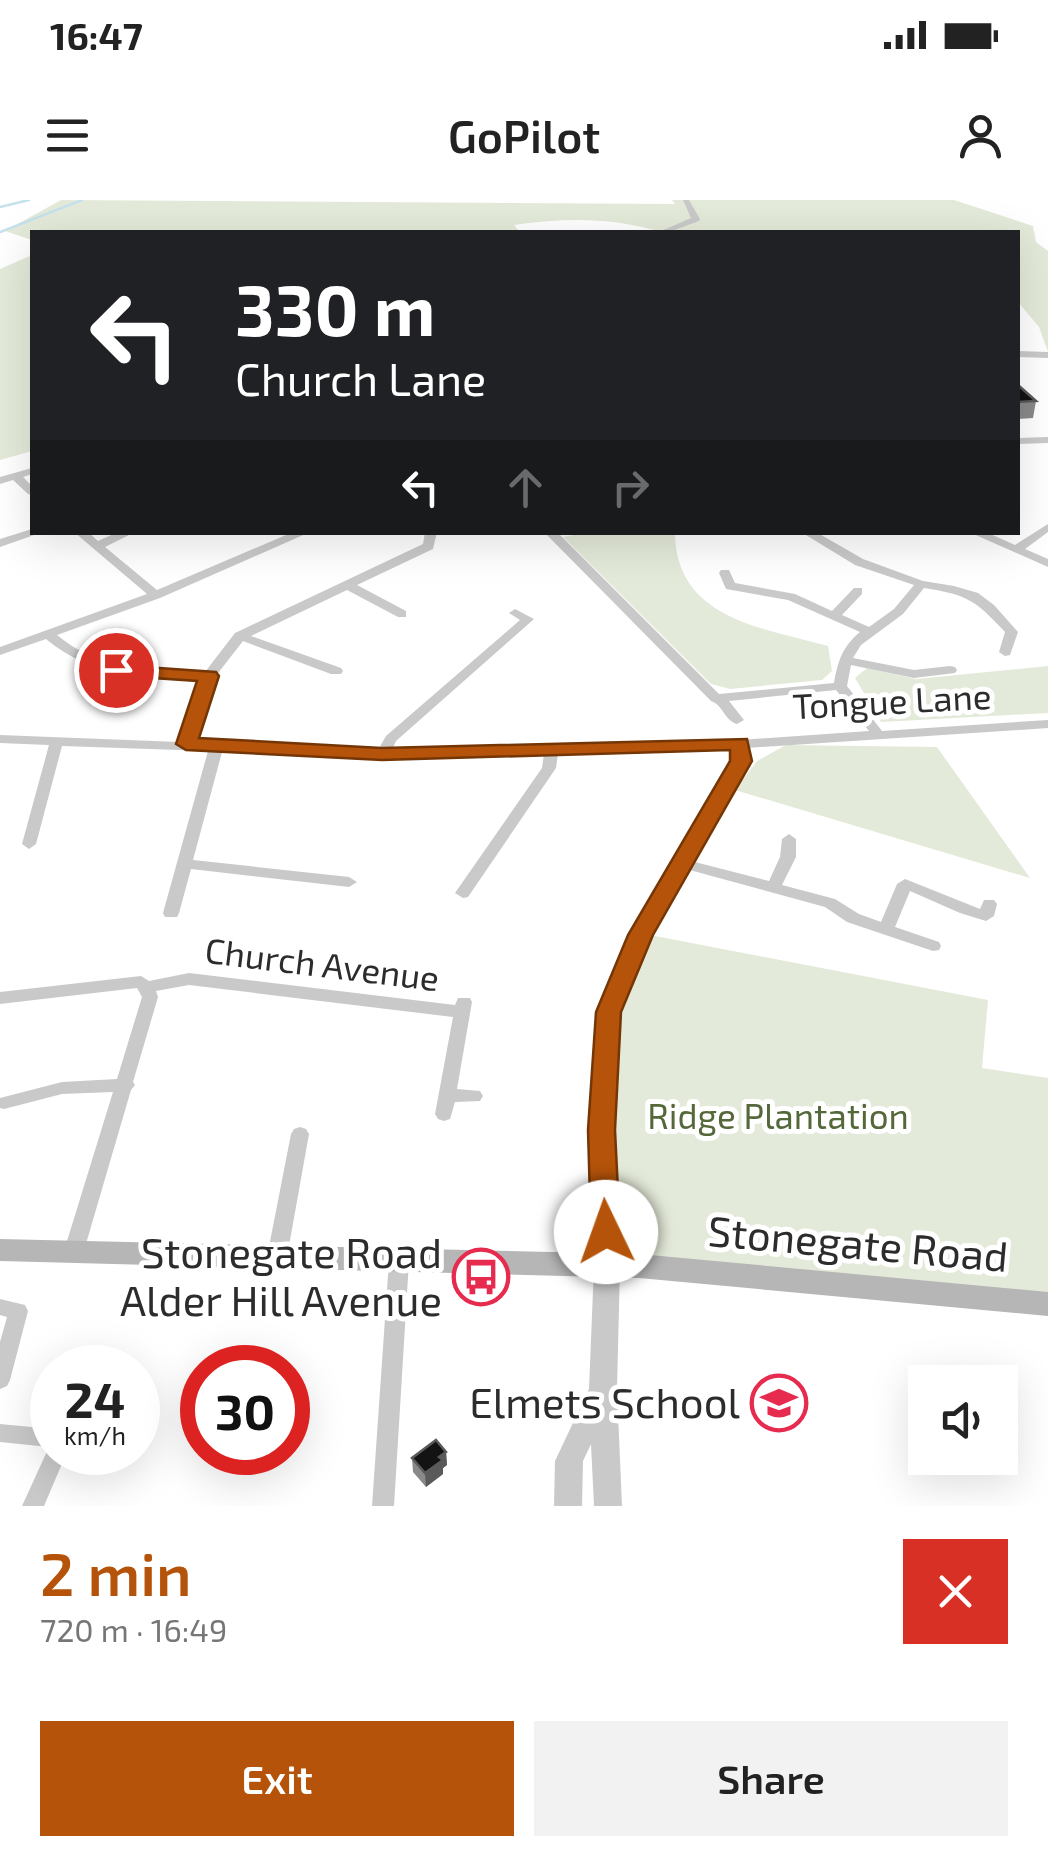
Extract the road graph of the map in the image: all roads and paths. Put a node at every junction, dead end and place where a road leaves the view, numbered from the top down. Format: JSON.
{"nodes":[{"id":1,"x":686,"y":200,"type":"edge"},
{"id":2,"x":668,"y":230,"type":"edge"},
{"id":3,"x":1020,"y":354,"type":"edge"},
{"id":4,"x":1048,"y":355,"type":"edge"},
{"id":5,"x":1048,"y":440,"type":"edge"},
{"id":6,"x":1020,"y":442,"type":"edge"},
{"id":7,"x":30,"y":472,"type":"edge"},
{"id":8,"x":15,"y":476,"type":"junction"},
{"id":9,"x":0,"y":480,"type":"edge"},
{"id":10,"x":30,"y":490,"type":"edge"},
{"id":11,"x":1048,"y":527,"type":"edge"},
{"id":12,"x":30,"y":533,"type":"edge"},
{"id":13,"x":83,"y":535,"type":"edge"},
{"id":14,"x":123,"y":535,"type":"edge"},
{"id":15,"x":297,"y":535,"type":"edge"},
{"id":16,"x":430,"y":535,"type":"edge"},
{"id":17,"x":553,"y":535,"type":"edge"},
{"id":18,"x":813,"y":535,"type":"edge"},
{"id":19,"x":980,"y":535,"type":"edge"},
{"id":20,"x":0,"y":543,"type":"edge"},
{"id":21,"x":96,"y":546,"type":"junction"},
{"id":22,"x":1017,"y":549,"type":"junction"},
{"id":23,"x":1048,"y":563,"type":"edge"},
{"id":24,"x":725,"y":573,"type":"dead end"},
{"id":25,"x":345,"y":584,"type":"junction"},
{"id":26,"x":921,"y":584,"type":"junction"},
{"id":27,"x":858,"y":591,"type":"dead end"},
{"id":28,"x":156,"y":595,"type":"junction"},
{"id":29,"x":514,"y":613,"type":"dead end"},
{"id":30,"x":402,"y":614,"type":"dead end"},
{"id":31,"x":835,"y":615,"type":"junction"},
{"id":32,"x":866,"y":630,"type":"junction"},
{"id":33,"x":48,"y":634,"type":"junction"},
{"id":34,"x":240,"y":636,"type":"junction"},
{"id":35,"x":0,"y":651,"type":"edge"},
{"id":36,"x":1004,"y":652,"type":"dead end"},
{"id":37,"x":844,"y":660,"type":"junction"},
{"id":38,"x":950,"y":670,"type":"dead end"},
{"id":39,"x":336,"y":671,"type":"dead end"},
{"id":40,"x":209,"y":676,"type":"junction"},
{"id":41,"x":840,"y":686,"type":"junction"},
{"id":42,"x":722,"y":700,"type":"junction"},
{"id":43,"x":737,"y":720,"type":"dead end"},
{"id":44,"x":1048,"y":724,"type":"edge"},
{"id":45,"x":878,"y":734,"type":"junction"},
{"id":46,"x":0,"y":739,"type":"edge"},
{"id":47,"x":56,"y":740,"type":"junction"},
{"id":48,"x":186,"y":744,"type":"junction"},
{"id":49,"x":217,"y":744,"type":"junction"},
{"id":50,"x":740,"y":744,"type":"junction"},
{"id":51,"x":552,"y":748,"type":"junction"},
{"id":52,"x":382,"y":754,"type":"junction"},
{"id":53,"x":788,"y":840,"type":"dead end"},
{"id":54,"x":29,"y":844,"type":"dead end"},
{"id":55,"x":185,"y":864,"type":"junction"},
{"id":56,"x":682,"y":864,"type":"junction"},
{"id":57,"x":350,"y":882,"type":"dead end"},
{"id":58,"x":774,"y":888,"type":"junction"},
{"id":59,"x":464,"y":894,"type":"dead end"},
{"id":60,"x":989,"y":904,"type":"dead end"},
{"id":61,"x":170,"y":913,"type":"dead end"},
{"id":62,"x":886,"y":930,"type":"junction"},
{"id":63,"x":933,"y":946,"type":"dead end"},
{"id":64,"x":146,"y":987,"type":"junction"},
{"id":65,"x":0,"y":998,"type":"edge"},
{"id":66,"x":126,"y":1084,"type":"junction"},
{"id":67,"x":474,"y":1096,"type":"dead end"},
{"id":68,"x":4,"y":1103,"type":"dead end"},
{"id":69,"x":300,"y":1134,"type":"dead end"},
{"id":70,"x":0,"y":1250,"type":"edge"},
{"id":71,"x":73,"y":1254,"type":"junction"},
{"id":72,"x":277,"y":1258,"type":"junction"},
{"id":73,"x":399,"y":1261,"type":"junction"},
{"id":74,"x":608,"y":1266,"type":"junction"},
{"id":75,"x":1048,"y":1304,"type":"edge"},
{"id":76,"x":0,"y":1307,"type":"edge"},
{"id":77,"x":0,"y":1380,"type":"edge"},
{"id":78,"x":603,"y":1390,"type":"junction"},
{"id":79,"x":0,"y":1433,"type":"edge"},
{"id":80,"x":30,"y":1436,"type":"edge"},
{"id":81,"x":47,"y":1475,"type":"edge"},
{"id":82,"x":33,"y":1506,"type":"edge"},
{"id":83,"x":383,"y":1506,"type":"edge"},
{"id":84,"x":568,"y":1506,"type":"edge"},
{"id":85,"x":608,"y":1506,"type":"edge"}],
"edges":[{"from":1,"to":2,"type":"street"},
{"from":3,"to":4,"type":"street"},
{"from":5,"to":6,"type":"street"},
{"from":7,"to":8,"type":"street"},
{"from":8,"to":9,"type":"street"},
{"from":8,"to":10,"type":"street"},
{"from":11,"to":22,"type":"street"},
{"from":12,"to":20,"type":"street"},
{"from":13,"to":21,"type":"street"},
{"from":14,"to":21,"type":"street"},
{"from":15,"to":28,"type":"street"},
{"from":16,"to":25,"type":"street"},
{"from":17,"to":42,"type":"street"},
{"from":18,"to":26,"type":"street"},
{"from":19,"to":22,"type":"street"},
{"from":21,"to":28,"type":"street"},
{"from":22,"to":23,"type":"street"},
{"from":24,"to":31,"type":"street"},
{"from":25,"to":30,"type":"street"},
{"from":25,"to":34,"type":"street"},
{"from":26,"to":32,"type":"street"},
{"from":26,"to":36,"type":"street"},
{"from":27,"to":31,"type":"street"},
{"from":28,"to":33,"type":"street"},
{"from":29,"to":52,"type":"street"},
{"from":31,"to":32,"type":"street"},
{"from":32,"to":37,"type":"street"},
{"from":33,"to":35,"type":"street"},
{"from":33,"to":40,"type":"street"},
{"from":34,"to":39,"type":"street"},
{"from":34,"to":40,"type":"street"},
{"from":37,"to":38,"type":"street"},
{"from":37,"to":41,"type":"street"},
{"from":40,"to":48,"type":"street"},
{"from":41,"to":42,"type":"street"},
{"from":41,"to":45,"type":"street"},
{"from":42,"to":43,"type":"street"},
{"from":44,"to":45,"type":"street","name":"Tongue Lane"},
{"from":45,"to":50,"type":"street","name":"Tongue Lane"},
{"from":46,"to":47,"type":"street","name":"Tongue Lane"},
{"from":47,"to":48,"type":"street","name":"Tongue Lane"},
{"from":47,"to":54,"type":"street"},
{"from":48,"to":49,"type":"street","name":"Tongue Lane"},
{"from":49,"to":52,"type":"street","name":"Tongue Lane"},
{"from":49,"to":55,"type":"street"},
{"from":50,"to":51,"type":"street","name":"Tongue Lane"},
{"from":50,"to":56,"type":"street"},
{"from":51,"to":52,"type":"street","name":"Tongue Lane"},
{"from":51,"to":59,"type":"street"},
{"from":53,"to":58,"type":"street"},
{"from":55,"to":57,"type":"street"},
{"from":55,"to":61,"type":"street"},
{"from":56,"to":58,"type":"street"},
{"from":56,"to":74,"type":"street"},
{"from":58,"to":62,"type":"street"},
{"from":60,"to":62,"type":"street"},
{"from":62,"to":63,"type":"street"},
{"from":64,"to":65,"type":"street","name":"Church Avenue"},
{"from":64,"to":66,"type":"street"},
{"from":64,"to":67,"type":"street","name":"Church Avenue"},
{"from":66,"to":68,"type":"street"},
{"from":66,"to":71,"type":"street"},
{"from":69,"to":72,"type":"street"},
{"from":70,"to":71,"type":"main road","name":"Stonegate Road"},
{"from":71,"to":72,"type":"main road","name":"Stonegate Road"},
{"from":72,"to":73,"type":"main road","name":"Stonegate Road"},
{"from":73,"to":74,"type":"main road","name":"Stonegate Road"},
{"from":73,"to":83,"type":"street"},
{"from":74,"to":75,"type":"main road","name":"Stonegate Road"},
{"from":74,"to":78,"type":"street"},
{"from":76,"to":77,"type":"street"},
{"from":78,"to":84,"type":"street"},
{"from":78,"to":85,"type":"street"},
{"from":79,"to":80,"type":"street"},
{"from":81,"to":82,"type":"street"}]}
